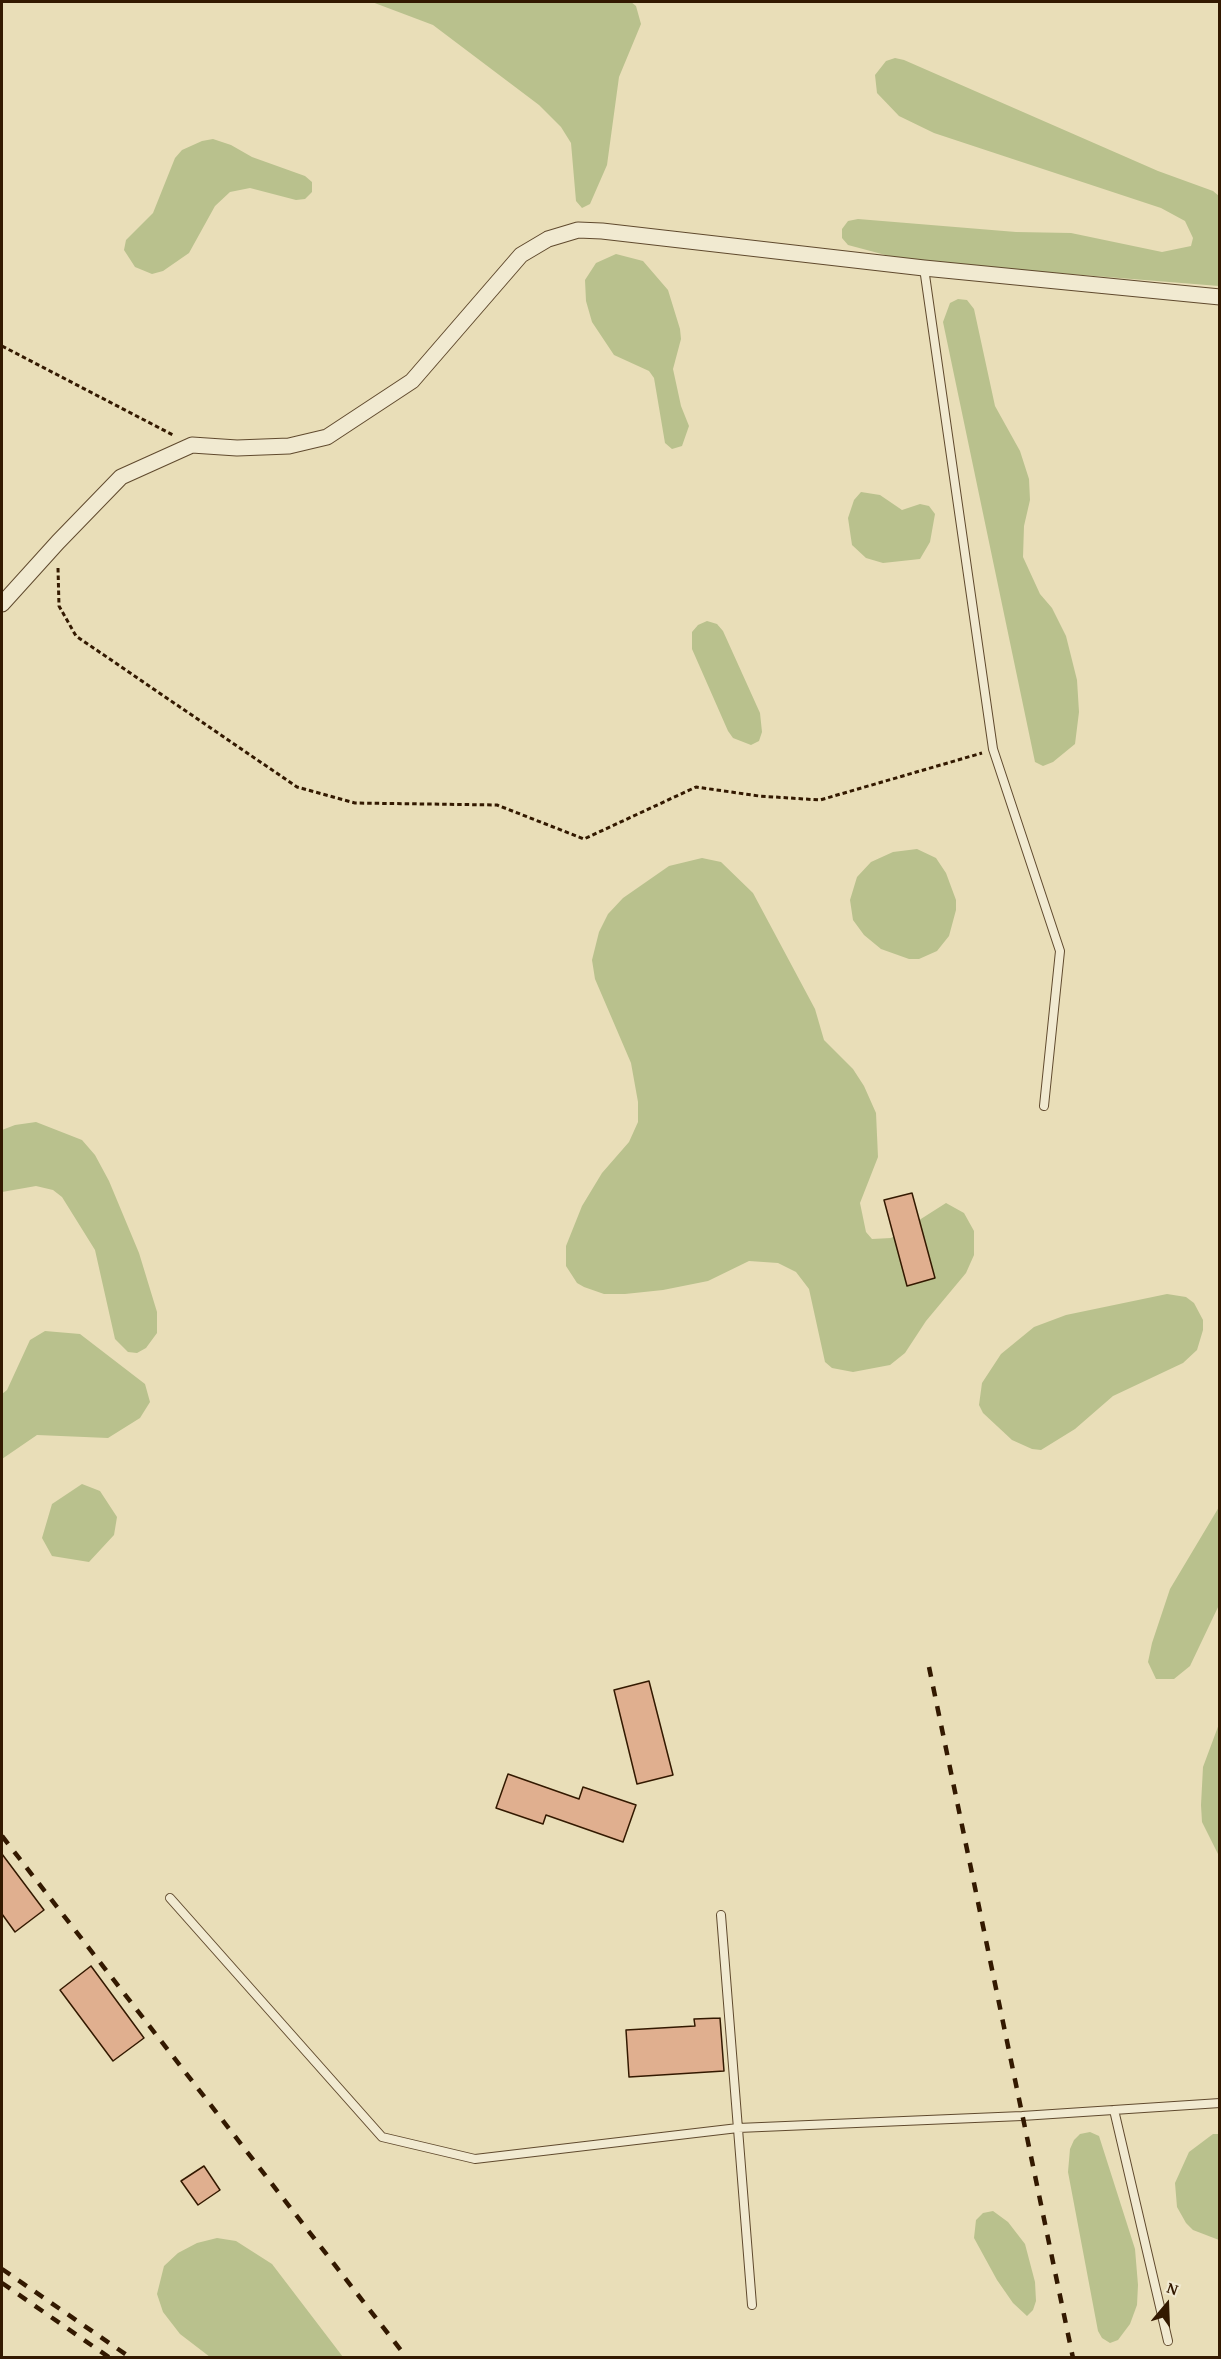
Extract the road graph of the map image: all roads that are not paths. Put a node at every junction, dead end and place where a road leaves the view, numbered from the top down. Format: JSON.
{"nodes":[{"id":1,"x":924,"y":268,"type":"junction"},
{"id":2,"x":1220,"y":297,"type":"edge"},
{"id":3,"x":2,"y":604,"type":"edge"},
{"id":4,"x":1044,"y":1106,"type":"dead end"},
{"id":5,"x":170,"y":1898,"type":"dead end"},
{"id":6,"x":721,"y":1915,"type":"dead end"},
{"id":7,"x":1220,"y":2103,"type":"edge"},
{"id":8,"x":1114,"y":2110,"type":"junction"},
{"id":9,"x":738,"y":2128,"type":"junction"},
{"id":10,"x":752,"y":2305,"type":"dead end"},
{"id":11,"x":1168,"y":2341,"type":"dead end"}],
"edges":[{"from":1,"to":2,"type":"street"},
{"from":1,"to":3,"type":"street"},
{"from":1,"to":4,"type":"lane"},
{"from":5,"to":9,"type":"lane"},
{"from":6,"to":9,"type":"lane"},
{"from":7,"to":8,"type":"lane"},
{"from":8,"to":9,"type":"lane"},
{"from":8,"to":11,"type":"lane"},
{"from":9,"to":10,"type":"lane"}]}
